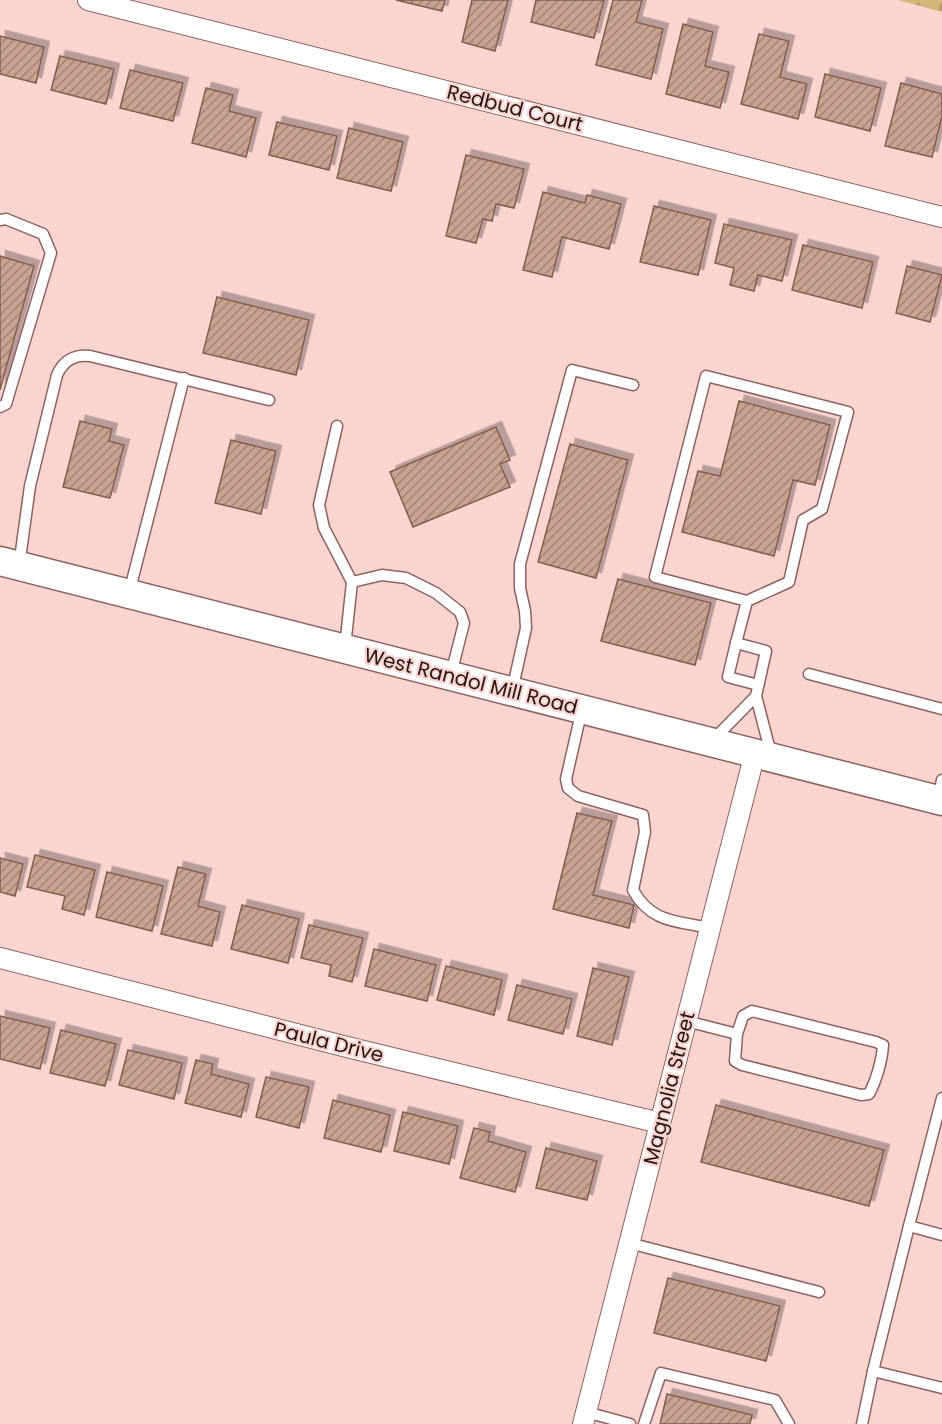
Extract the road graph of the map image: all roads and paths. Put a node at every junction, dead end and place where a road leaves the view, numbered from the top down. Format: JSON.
{"nodes":[{"id":1,"x":88,"y":0,"type":"edge"},
{"id":2,"x":942,"y":217,"type":"edge"},
{"id":3,"x":0,"y":220,"type":"edge"},
{"id":4,"x":184,"y":378,"type":"junction"},
{"id":5,"x":633,"y":385,"type":"dead end"},
{"id":6,"x":269,"y":400,"type":"dead end"},
{"id":7,"x":0,"y":407,"type":"edge"},
{"id":8,"x":337,"y":426,"type":"dead end"},
{"id":9,"x":9,"y":564,"type":"edge"},
{"id":10,"x":352,"y":582,"type":"junction"},
{"id":11,"x":129,"y":594,"type":"junction"},
{"id":12,"x":747,"y":601,"type":"junction"},
{"id":13,"x":736,"y":643,"type":"junction"},
{"id":14,"x":344,"y":648,"type":"junction"},
{"id":15,"x":809,"y":674,"type":"dead end"},
{"id":16,"x":451,"y":676,"type":"junction"},
{"id":17,"x":512,"y":691,"type":"junction"},
{"id":18,"x":757,"y":691,"type":"junction"},
{"id":19,"x":582,"y":709,"type":"junction"},
{"id":20,"x":942,"y":709,"type":"edge"},
{"id":21,"x":712,"y":742,"type":"junction"},
{"id":22,"x":764,"y":755,"type":"junction"},
{"id":23,"x":941,"y":794,"type":"edge"},
{"id":24,"x":710,"y":928,"type":"junction"},
{"id":25,"x":0,"y":958,"type":"edge"},
{"id":26,"x":686,"y":1021,"type":"junction"},
{"id":27,"x":737,"y":1034,"type":"junction"},
{"id":28,"x":942,"y":1098,"type":"edge"},
{"id":29,"x":660,"y":1123,"type":"junction"},
{"id":30,"x":909,"y":1226,"type":"junction"},
{"id":31,"x":942,"y":1234,"type":"edge"},
{"id":32,"x":629,"y":1243,"type":"junction"},
{"id":33,"x":819,"y":1292,"type":"dead end"},
{"id":34,"x":873,"y":1371,"type":"junction"},
{"id":35,"x":942,"y":1388,"type":"edge"},
{"id":36,"x":584,"y":1418,"type":"edge"},
{"id":37,"x":630,"y":1424,"type":"edge"},
{"id":38,"x":644,"y":1424,"type":"edge"},
{"id":39,"x":789,"y":1424,"type":"edge"},
{"id":40,"x":862,"y":1424,"type":"edge"}],
"edges":[{"from":1,"to":2,"type":"street","name":"Redbud Court"},
{"from":3,"to":7,"type":"lane"},
{"from":4,"to":6,"type":"lane"},
{"from":4,"to":9,"type":"lane"},
{"from":4,"to":11,"type":"lane"},
{"from":5,"to":17,"type":"lane"},
{"from":8,"to":10,"type":"lane"},
{"from":9,"to":11,"type":"main road","name":"West Randol Mill Road"},
{"from":10,"to":14,"type":"lane"},
{"from":10,"to":16,"type":"lane"},
{"from":11,"to":14,"type":"main road","name":"West Randol Mill Road"},
{"from":12,"to":12,"type":"lane"},
{"from":12,"to":13,"type":"lane"},
{"from":13,"to":18,"type":"lane"},
{"from":13,"to":18,"type":"lane"},
{"from":14,"to":16,"type":"main road","name":"West Randol Mill Road"},
{"from":15,"to":20,"type":"lane"},
{"from":16,"to":17,"type":"main road","name":"West Randol Mill Road"},
{"from":17,"to":19,"type":"main road","name":"West Randol Mill Road"},
{"from":18,"to":21,"type":"lane"},
{"from":18,"to":22,"type":"lane"},
{"from":19,"to":21,"type":"main road","name":"West Randol Mill Road"},
{"from":19,"to":24,"type":"lane"},
{"from":21,"to":22,"type":"main road","name":"West Randol Mill Road"},
{"from":22,"to":23,"type":"main road","name":"West Randol Mill Road"},
{"from":22,"to":24,"type":"street","name":"Magnolia Street"},
{"from":24,"to":26,"type":"street","name":"Magnolia Street"},
{"from":25,"to":29,"type":"street","name":"Paula Drive"},
{"from":26,"to":27,"type":"lane"},
{"from":26,"to":29,"type":"street","name":"Magnolia Street"},
{"from":27,"to":27,"type":"lane"},
{"from":28,"to":30,"type":"lane"},
{"from":29,"to":32,"type":"street","name":"Magnolia Street"},
{"from":30,"to":31,"type":"lane"},
{"from":30,"to":34,"type":"lane"},
{"from":32,"to":33,"type":"lane"},
{"from":32,"to":36,"type":"street","name":"Magnolia Street"},
{"from":34,"to":35,"type":"lane"},
{"from":34,"to":40,"type":"lane"},
{"from":36,"to":37,"type":"lane"},
{"from":38,"to":39,"type":"lane"}]}
